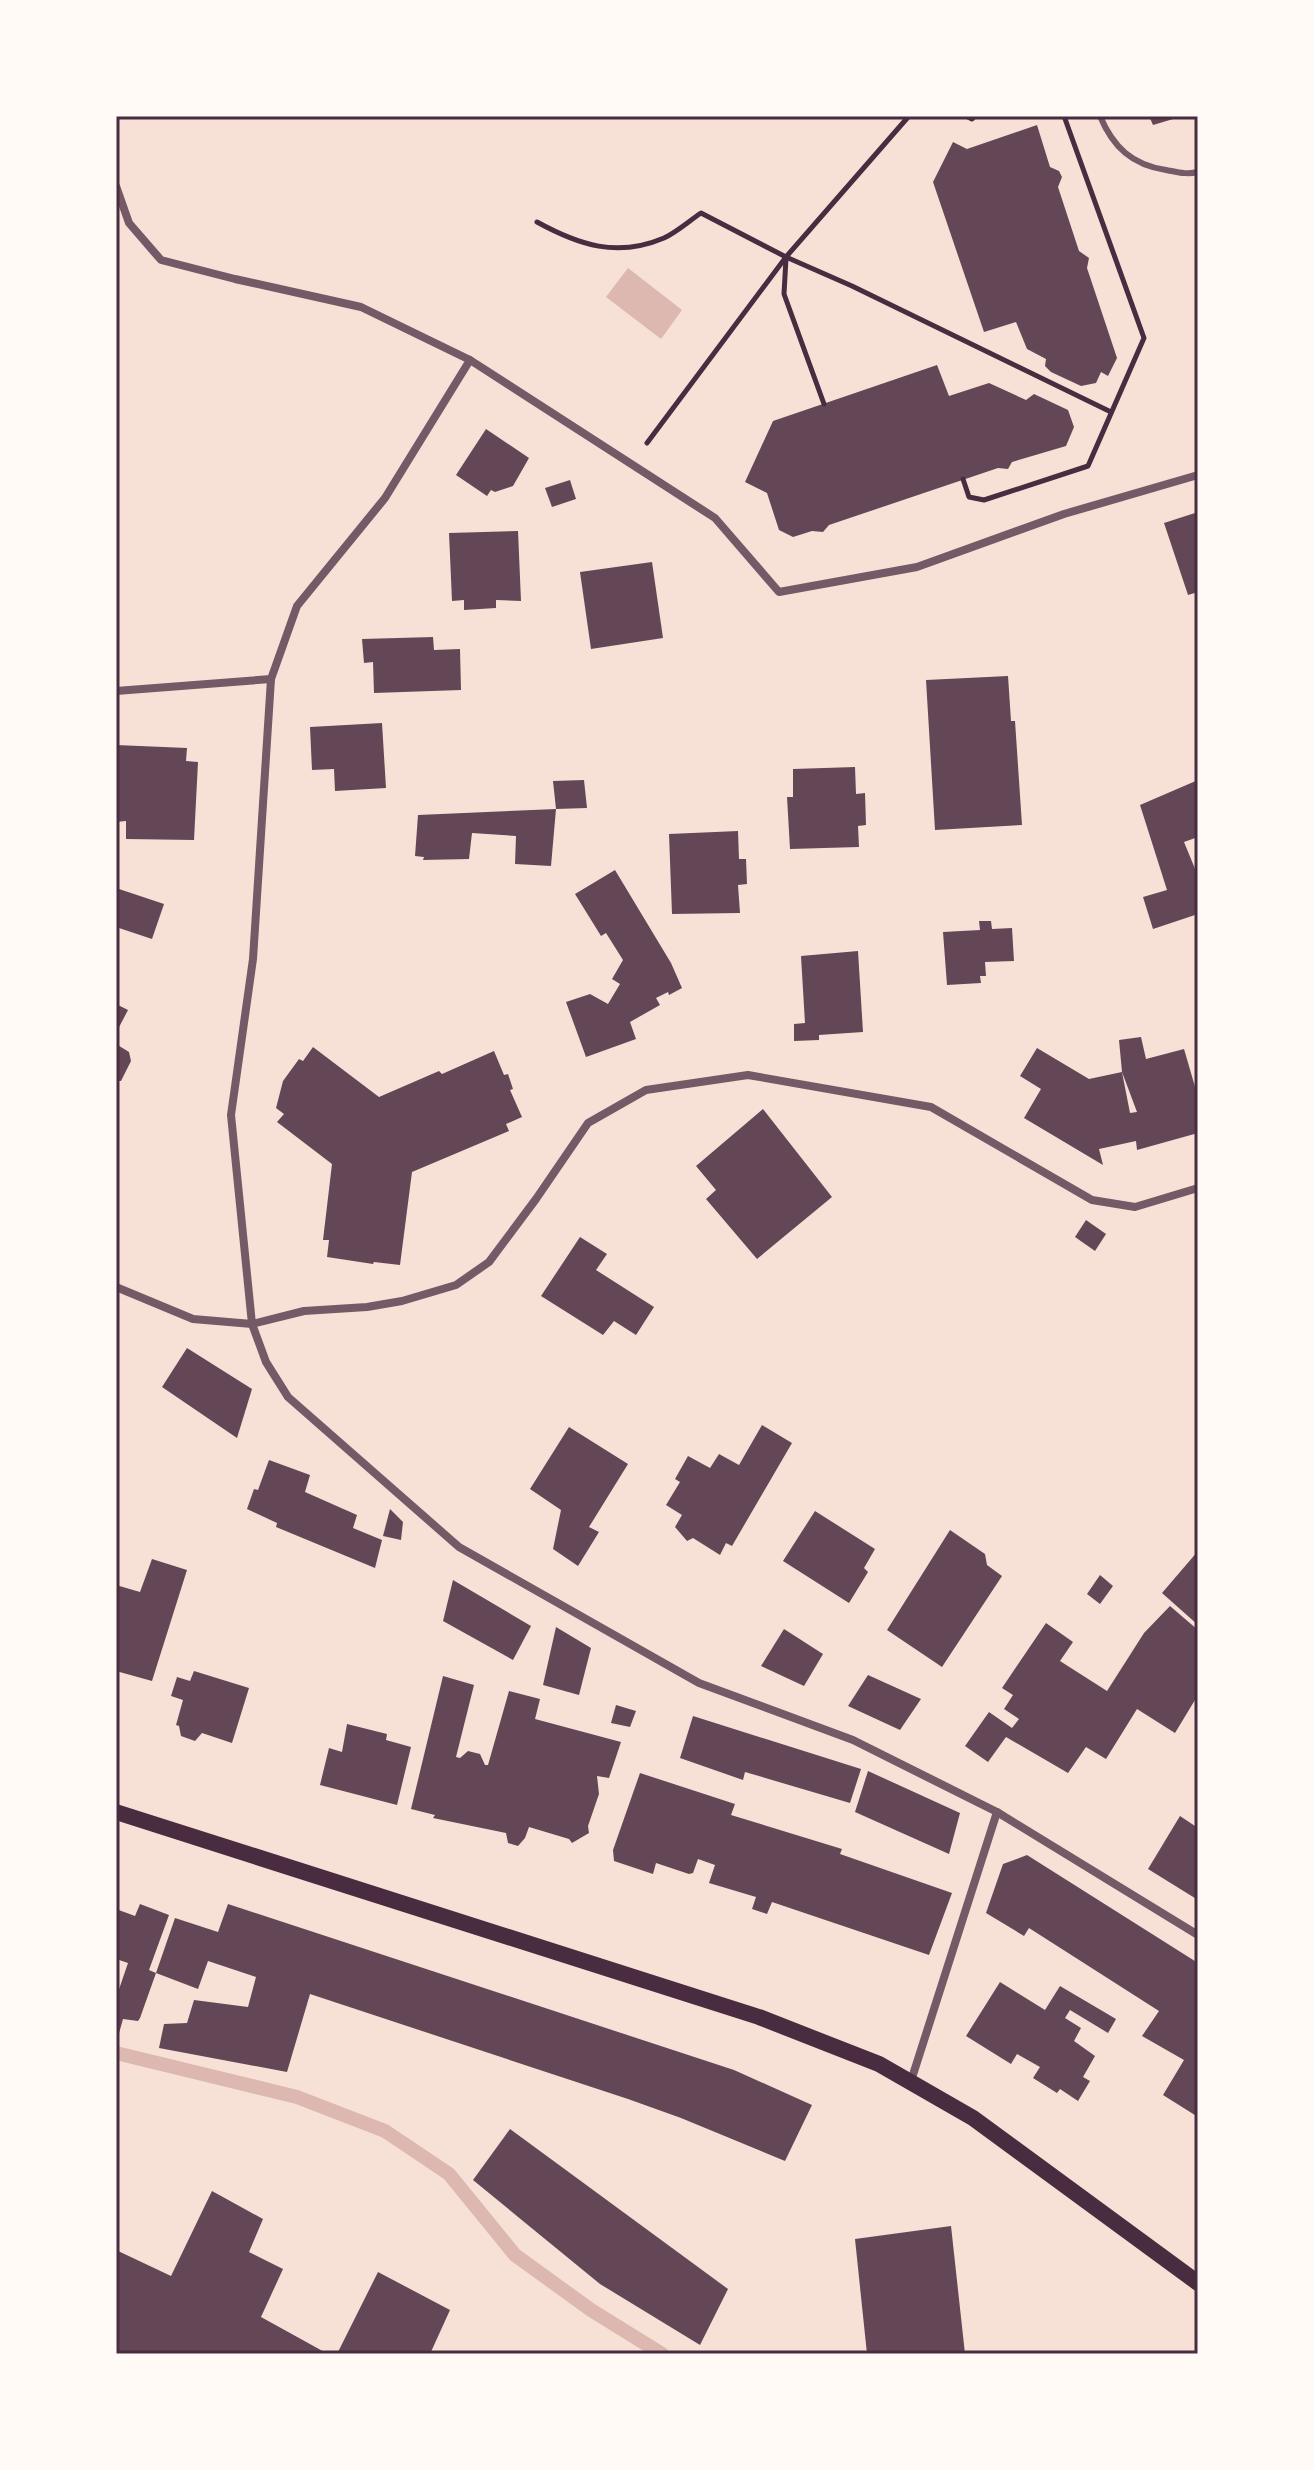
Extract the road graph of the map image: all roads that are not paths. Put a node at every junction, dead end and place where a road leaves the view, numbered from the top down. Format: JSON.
{"nodes":[{"id":1,"x":1100,"y":116,"type":"edge"},
{"id":2,"x":1198,"y":172,"type":"edge"},
{"id":3,"x":116,"y":186,"type":"edge"},
{"id":4,"x":470,"y":360,"type":"junction"},
{"id":5,"x":1198,"y":475,"type":"edge"},
{"id":6,"x":271,"y":679,"type":"junction"},
{"id":7,"x":116,"y":691,"type":"edge"},
{"id":8,"x":1198,"y":1188,"type":"edge"},
{"id":9,"x":116,"y":1287,"type":"edge"},
{"id":10,"x":252,"y":1324,"type":"junction"},
{"id":11,"x":116,"y":1812,"type":"edge"},
{"id":12,"x":997,"y":1812,"type":"junction"},
{"id":13,"x":1198,"y":1935,"type":"edge"},
{"id":14,"x":911,"y":2081,"type":"junction"},
{"id":15,"x":1198,"y":2283,"type":"edge"}],
"edges":[{"from":1,"to":2,"type":"lane"},
{"from":3,"to":4,"type":"street"},
{"from":4,"to":5,"type":"street"},
{"from":4,"to":6,"type":"street"},
{"from":6,"to":7,"type":"street"},
{"from":6,"to":10,"type":"street"},
{"from":8,"to":10,"type":"street"},
{"from":9,"to":10,"type":"street"},
{"from":10,"to":12,"type":"street"},
{"from":11,"to":14,"type":"main road"},
{"from":12,"to":13,"type":"street"},
{"from":12,"to":14,"type":"street"},
{"from":14,"to":15,"type":"main road"}]}
